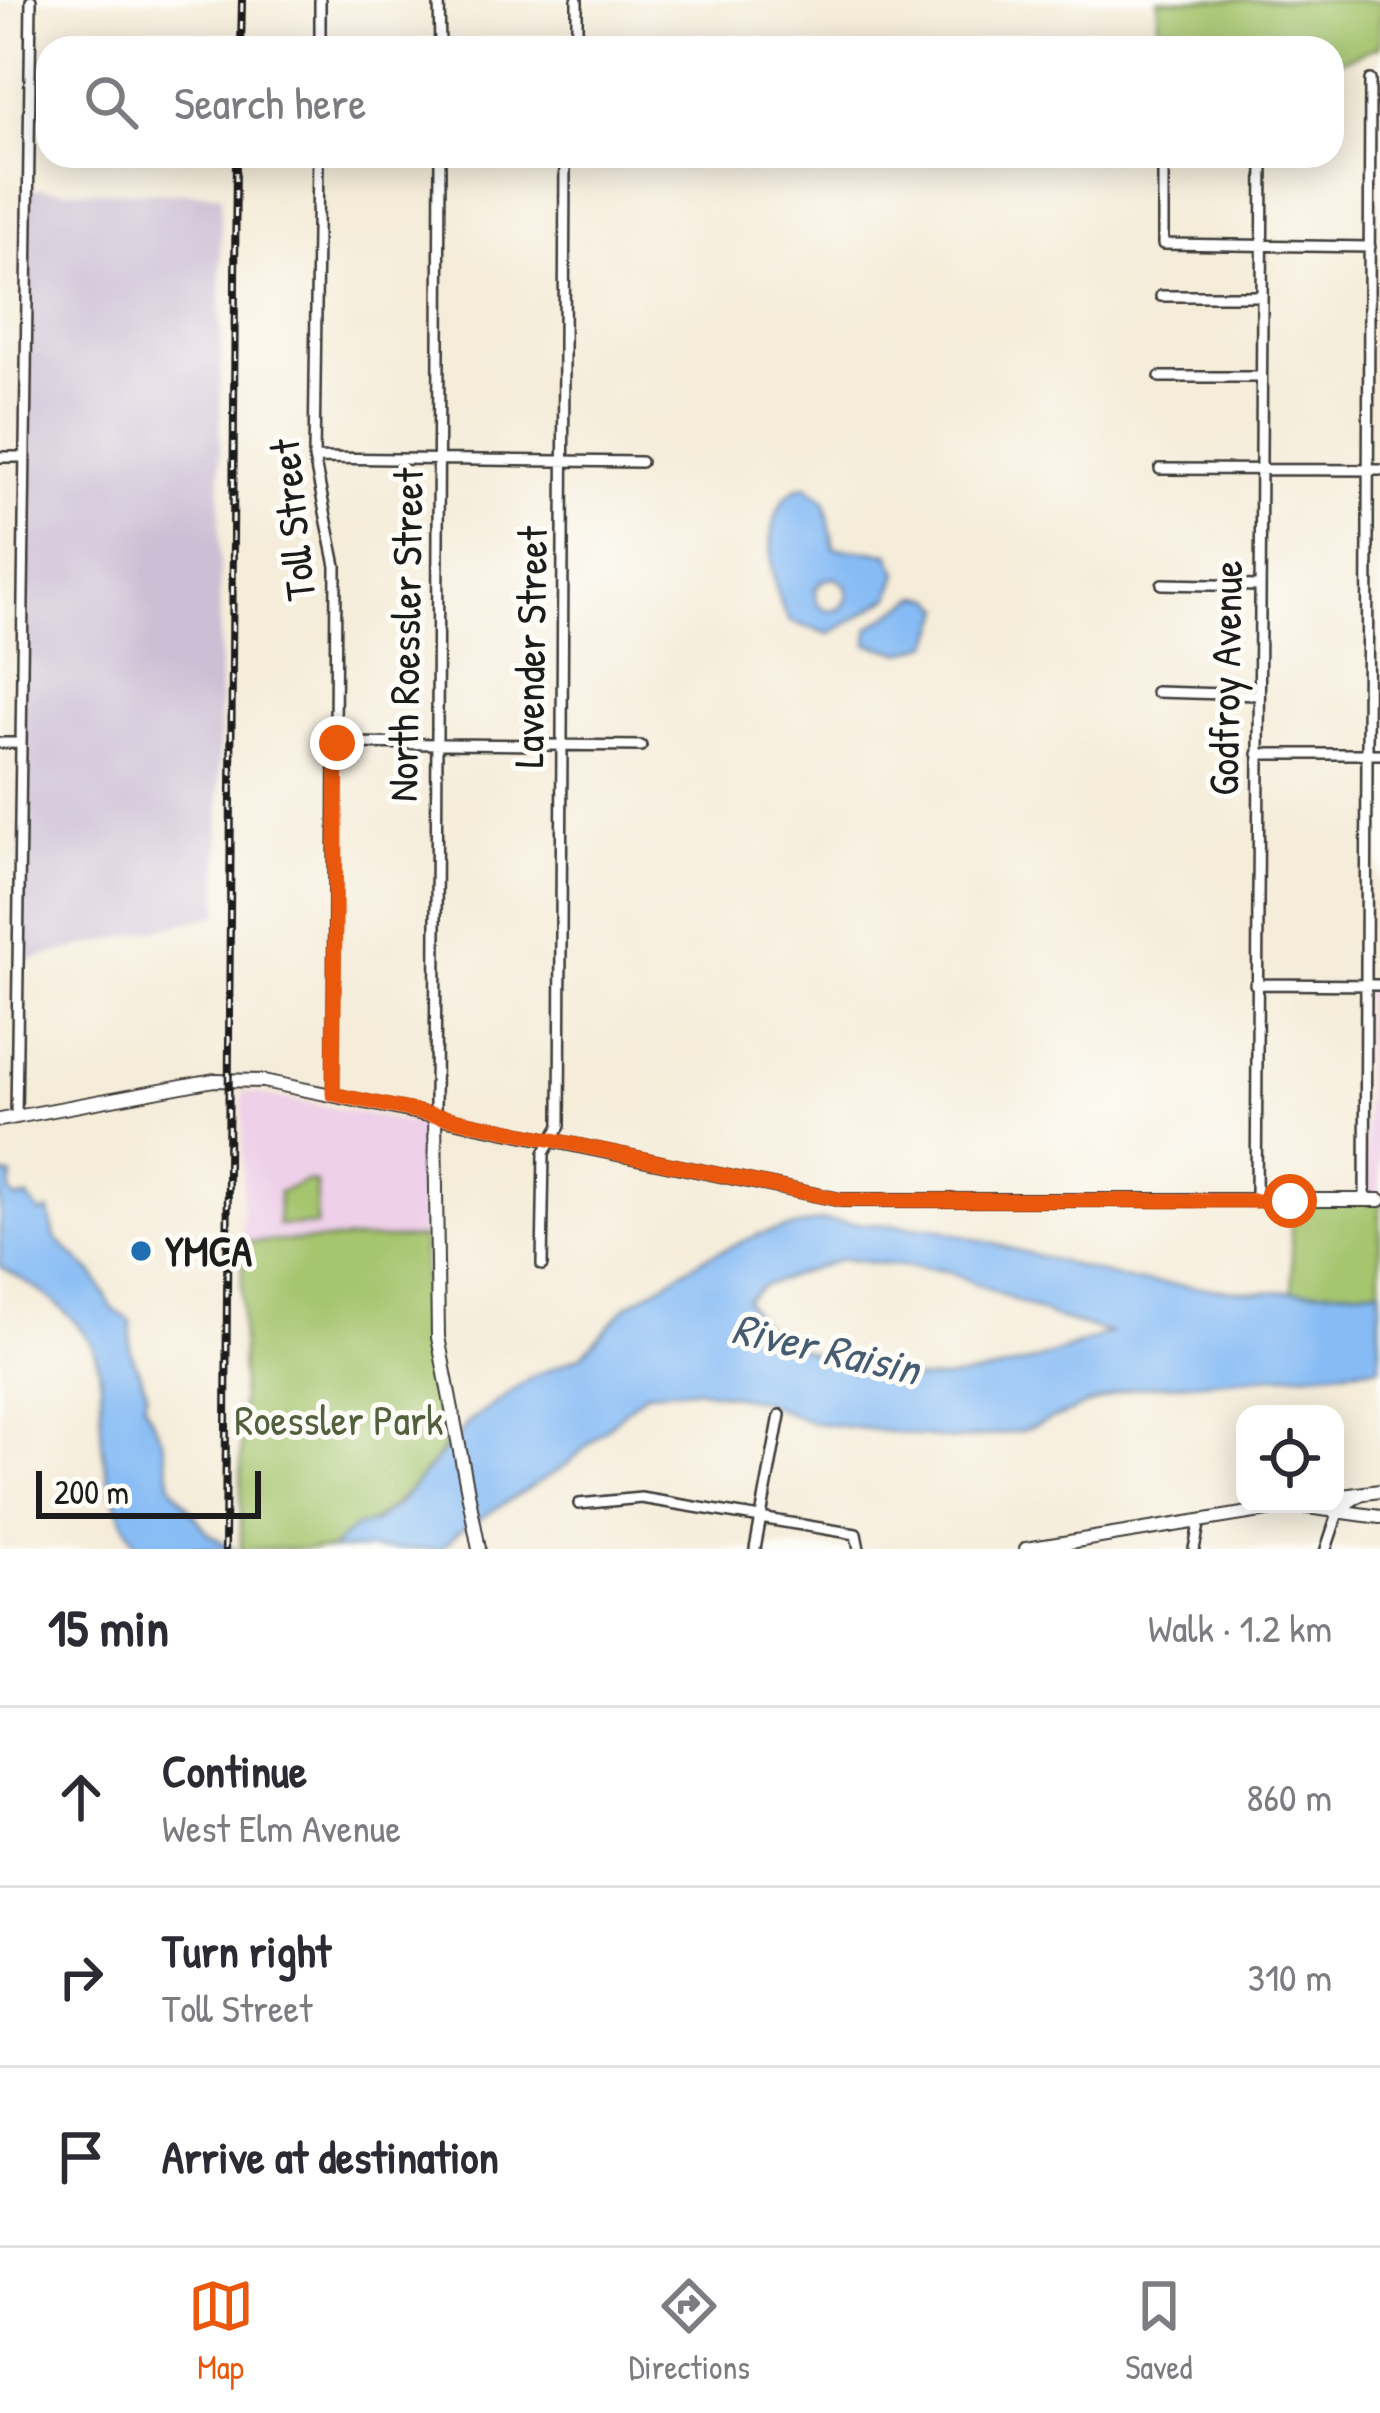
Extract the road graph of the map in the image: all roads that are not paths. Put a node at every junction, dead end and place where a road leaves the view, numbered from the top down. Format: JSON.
{"nodes":[{"id":1,"x":31,"y":0,"type":"edge"},
{"id":2,"x":320,"y":0,"type":"edge"},
{"id":3,"x":440,"y":0,"type":"edge"},
{"id":4,"x":577,"y":0,"type":"edge"},
{"id":5,"x":320,"y":36,"type":"edge"},
{"id":6,"x":440,"y":36,"type":"edge"},
{"id":7,"x":577,"y":36,"type":"edge"},
{"id":8,"x":1370,"y":80,"type":"dead end"},
{"id":9,"x":318,"y":168,"type":"edge"},
{"id":10,"x":440,"y":168,"type":"edge"},
{"id":11,"x":565,"y":168,"type":"edge"},
{"id":12,"x":1163,"y":168,"type":"edge"},
{"id":13,"x":1263,"y":168,"type":"edge"},
{"id":14,"x":1261,"y":244,"type":"junction"},
{"id":15,"x":1370,"y":248,"type":"junction"},
{"id":16,"x":1161,"y":296,"type":"dead end"},
{"id":17,"x":1261,"y":296,"type":"junction"},
{"id":18,"x":1374,"y":325,"type":"edge"},
{"id":19,"x":1160,"y":376,"type":"dead end"},
{"id":20,"x":1261,"y":377,"type":"junction"},
{"id":21,"x":0,"y":457,"type":"edge"},
{"id":22,"x":24,"y":457,"type":"junction"},
{"id":23,"x":314,"y":458,"type":"junction"},
{"id":24,"x":440,"y":459,"type":"junction"},
{"id":25,"x":565,"y":461,"type":"junction"},
{"id":26,"x":641,"y":462,"type":"dead end"},
{"id":27,"x":1160,"y":469,"type":"dead end"},
{"id":28,"x":1260,"y":470,"type":"junction"},
{"id":29,"x":1367,"y":470,"type":"junction"},
{"id":30,"x":1380,"y":470,"type":"edge"},
{"id":31,"x":1162,"y":584,"type":"dead end"},
{"id":32,"x":1259,"y":586,"type":"junction"},
{"id":33,"x":1156,"y":692,"type":"dead end"},
{"id":34,"x":1259,"y":695,"type":"junction"},
{"id":35,"x":436,"y":742,"type":"junction"},
{"id":36,"x":0,"y":743,"type":"edge"},
{"id":37,"x":20,"y":743,"type":"junction"},
{"id":38,"x":337,"y":743,"type":"junction"},
{"id":39,"x":561,"y":744,"type":"junction"},
{"id":40,"x":641,"y":746,"type":"dead end"},
{"id":41,"x":1366,"y":753,"type":"junction"},
{"id":42,"x":1258,"y":754,"type":"junction"},
{"id":43,"x":1380,"y":754,"type":"edge"},
{"id":44,"x":1367,"y":885,"type":"junction"},
{"id":45,"x":1380,"y":885,"type":"edge"},
{"id":46,"x":1256,"y":984,"type":"junction"},
{"id":47,"x":1365,"y":985,"type":"junction"},
{"id":48,"x":1380,"y":985,"type":"edge"},
{"id":49,"x":333,"y":1094,"type":"junction"},
{"id":50,"x":435,"y":1115,"type":"junction"},
{"id":51,"x":16,"y":1118,"type":"junction"},
{"id":52,"x":0,"y":1120,"type":"edge"},
{"id":53,"x":555,"y":1138,"type":"junction"},
{"id":54,"x":1372,"y":1200,"type":"edge"},
{"id":55,"x":1256,"y":1201,"type":"junction"},
{"id":56,"x":542,"y":1265,"type":"dead end"},
{"id":57,"x":780,"y":1415,"type":"dead end"},
{"id":58,"x":1373,"y":1492,"type":"edge"},
{"id":59,"x":1344,"y":1502,"type":"edge"},
{"id":60,"x":579,"y":1504,"type":"dead end"},
{"id":61,"x":1344,"y":1506,"type":"edge"},
{"id":62,"x":1248,"y":1513,"type":"edge"},
{"id":63,"x":1335,"y":1513,"type":"edge"},
{"id":64,"x":1380,"y":1517,"type":"edge"},
{"id":65,"x":1200,"y":1520,"type":"junction"},
{"id":66,"x":761,"y":1522,"type":"junction"},
{"id":67,"x":479,"y":1549,"type":"edge"},
{"id":68,"x":755,"y":1549,"type":"edge"},
{"id":69,"x":859,"y":1549,"type":"edge"},
{"id":70,"x":1027,"y":1549,"type":"edge"},
{"id":71,"x":1194,"y":1549,"type":"edge"},
{"id":72,"x":1326,"y":1549,"type":"edge"}],
"edges":[{"from":1,"to":22,"type":"street"},
{"from":2,"to":5,"type":"street"},
{"from":3,"to":6,"type":"street"},
{"from":4,"to":7,"type":"street"},
{"from":8,"to":15,"type":"street"},
{"from":9,"to":23,"type":"street","name":"Toll Street"},
{"from":10,"to":24,"type":"street","name":"North Roessler Street"},
{"from":11,"to":25,"type":"street","name":"Lavender Street"},
{"from":12,"to":14,"type":"street"},
{"from":13,"to":14,"type":"street","name":"Godfroy Avenue"},
{"from":14,"to":15,"type":"street"},
{"from":14,"to":17,"type":"street","name":"Godfroy Avenue"},
{"from":15,"to":18,"type":"street"},
{"from":16,"to":17,"type":"street"},
{"from":17,"to":20,"type":"street","name":"Godfroy Avenue"},
{"from":18,"to":29,"type":"street"},
{"from":19,"to":20,"type":"street"},
{"from":20,"to":28,"type":"street","name":"Godfroy Avenue"},
{"from":21,"to":22,"type":"street"},
{"from":22,"to":37,"type":"street"},
{"from":23,"to":24,"type":"street"},
{"from":23,"to":38,"type":"street","name":"Toll Street"},
{"from":24,"to":25,"type":"street"},
{"from":24,"to":35,"type":"street","name":"North Roessler Street"},
{"from":25,"to":26,"type":"street"},
{"from":25,"to":39,"type":"street","name":"Lavender Street"},
{"from":27,"to":28,"type":"street"},
{"from":28,"to":29,"type":"street"},
{"from":28,"to":32,"type":"street","name":"Godfroy Avenue"},
{"from":29,"to":30,"type":"street"},
{"from":29,"to":41,"type":"street"},
{"from":31,"to":32,"type":"street"},
{"from":32,"to":34,"type":"street","name":"Godfroy Avenue"},
{"from":33,"to":34,"type":"street"},
{"from":34,"to":42,"type":"street","name":"Godfroy Avenue"},
{"from":35,"to":38,"type":"street"},
{"from":35,"to":39,"type":"street"},
{"from":35,"to":50,"type":"street","name":"North Roessler Street"},
{"from":36,"to":37,"type":"street"},
{"from":37,"to":51,"type":"street"},
{"from":38,"to":49,"type":"street","name":"Toll Street"},
{"from":39,"to":40,"type":"street"},
{"from":39,"to":53,"type":"street","name":"Lavender Street"},
{"from":41,"to":42,"type":"street"},
{"from":41,"to":43,"type":"street"},
{"from":41,"to":44,"type":"street"},
{"from":42,"to":46,"type":"street","name":"Godfroy Avenue"},
{"from":44,"to":45,"type":"street"},
{"from":44,"to":47,"type":"street"},
{"from":46,"to":47,"type":"street"},
{"from":46,"to":55,"type":"street","name":"Godfroy Avenue"},
{"from":47,"to":48,"type":"street"},
{"from":47,"to":54,"type":"street"},
{"from":49,"to":50,"type":"street"},
{"from":49,"to":51,"type":"street"},
{"from":50,"to":53,"type":"street"},
{"from":50,"to":67,"type":"street"},
{"from":51,"to":52,"type":"street"},
{"from":53,"to":55,"type":"street"},
{"from":53,"to":56,"type":"street","name":"Lavender Street"},
{"from":54,"to":55,"type":"street"},
{"from":57,"to":66,"type":"street"},
{"from":58,"to":59,"type":"street"},
{"from":60,"to":66,"type":"street"},
{"from":61,"to":64,"type":"street"},
{"from":62,"to":65,"type":"street"},
{"from":63,"to":72,"type":"street"},
{"from":65,"to":70,"type":"street"},
{"from":65,"to":71,"type":"street"},
{"from":66,"to":68,"type":"street"},
{"from":66,"to":69,"type":"street"}]}
